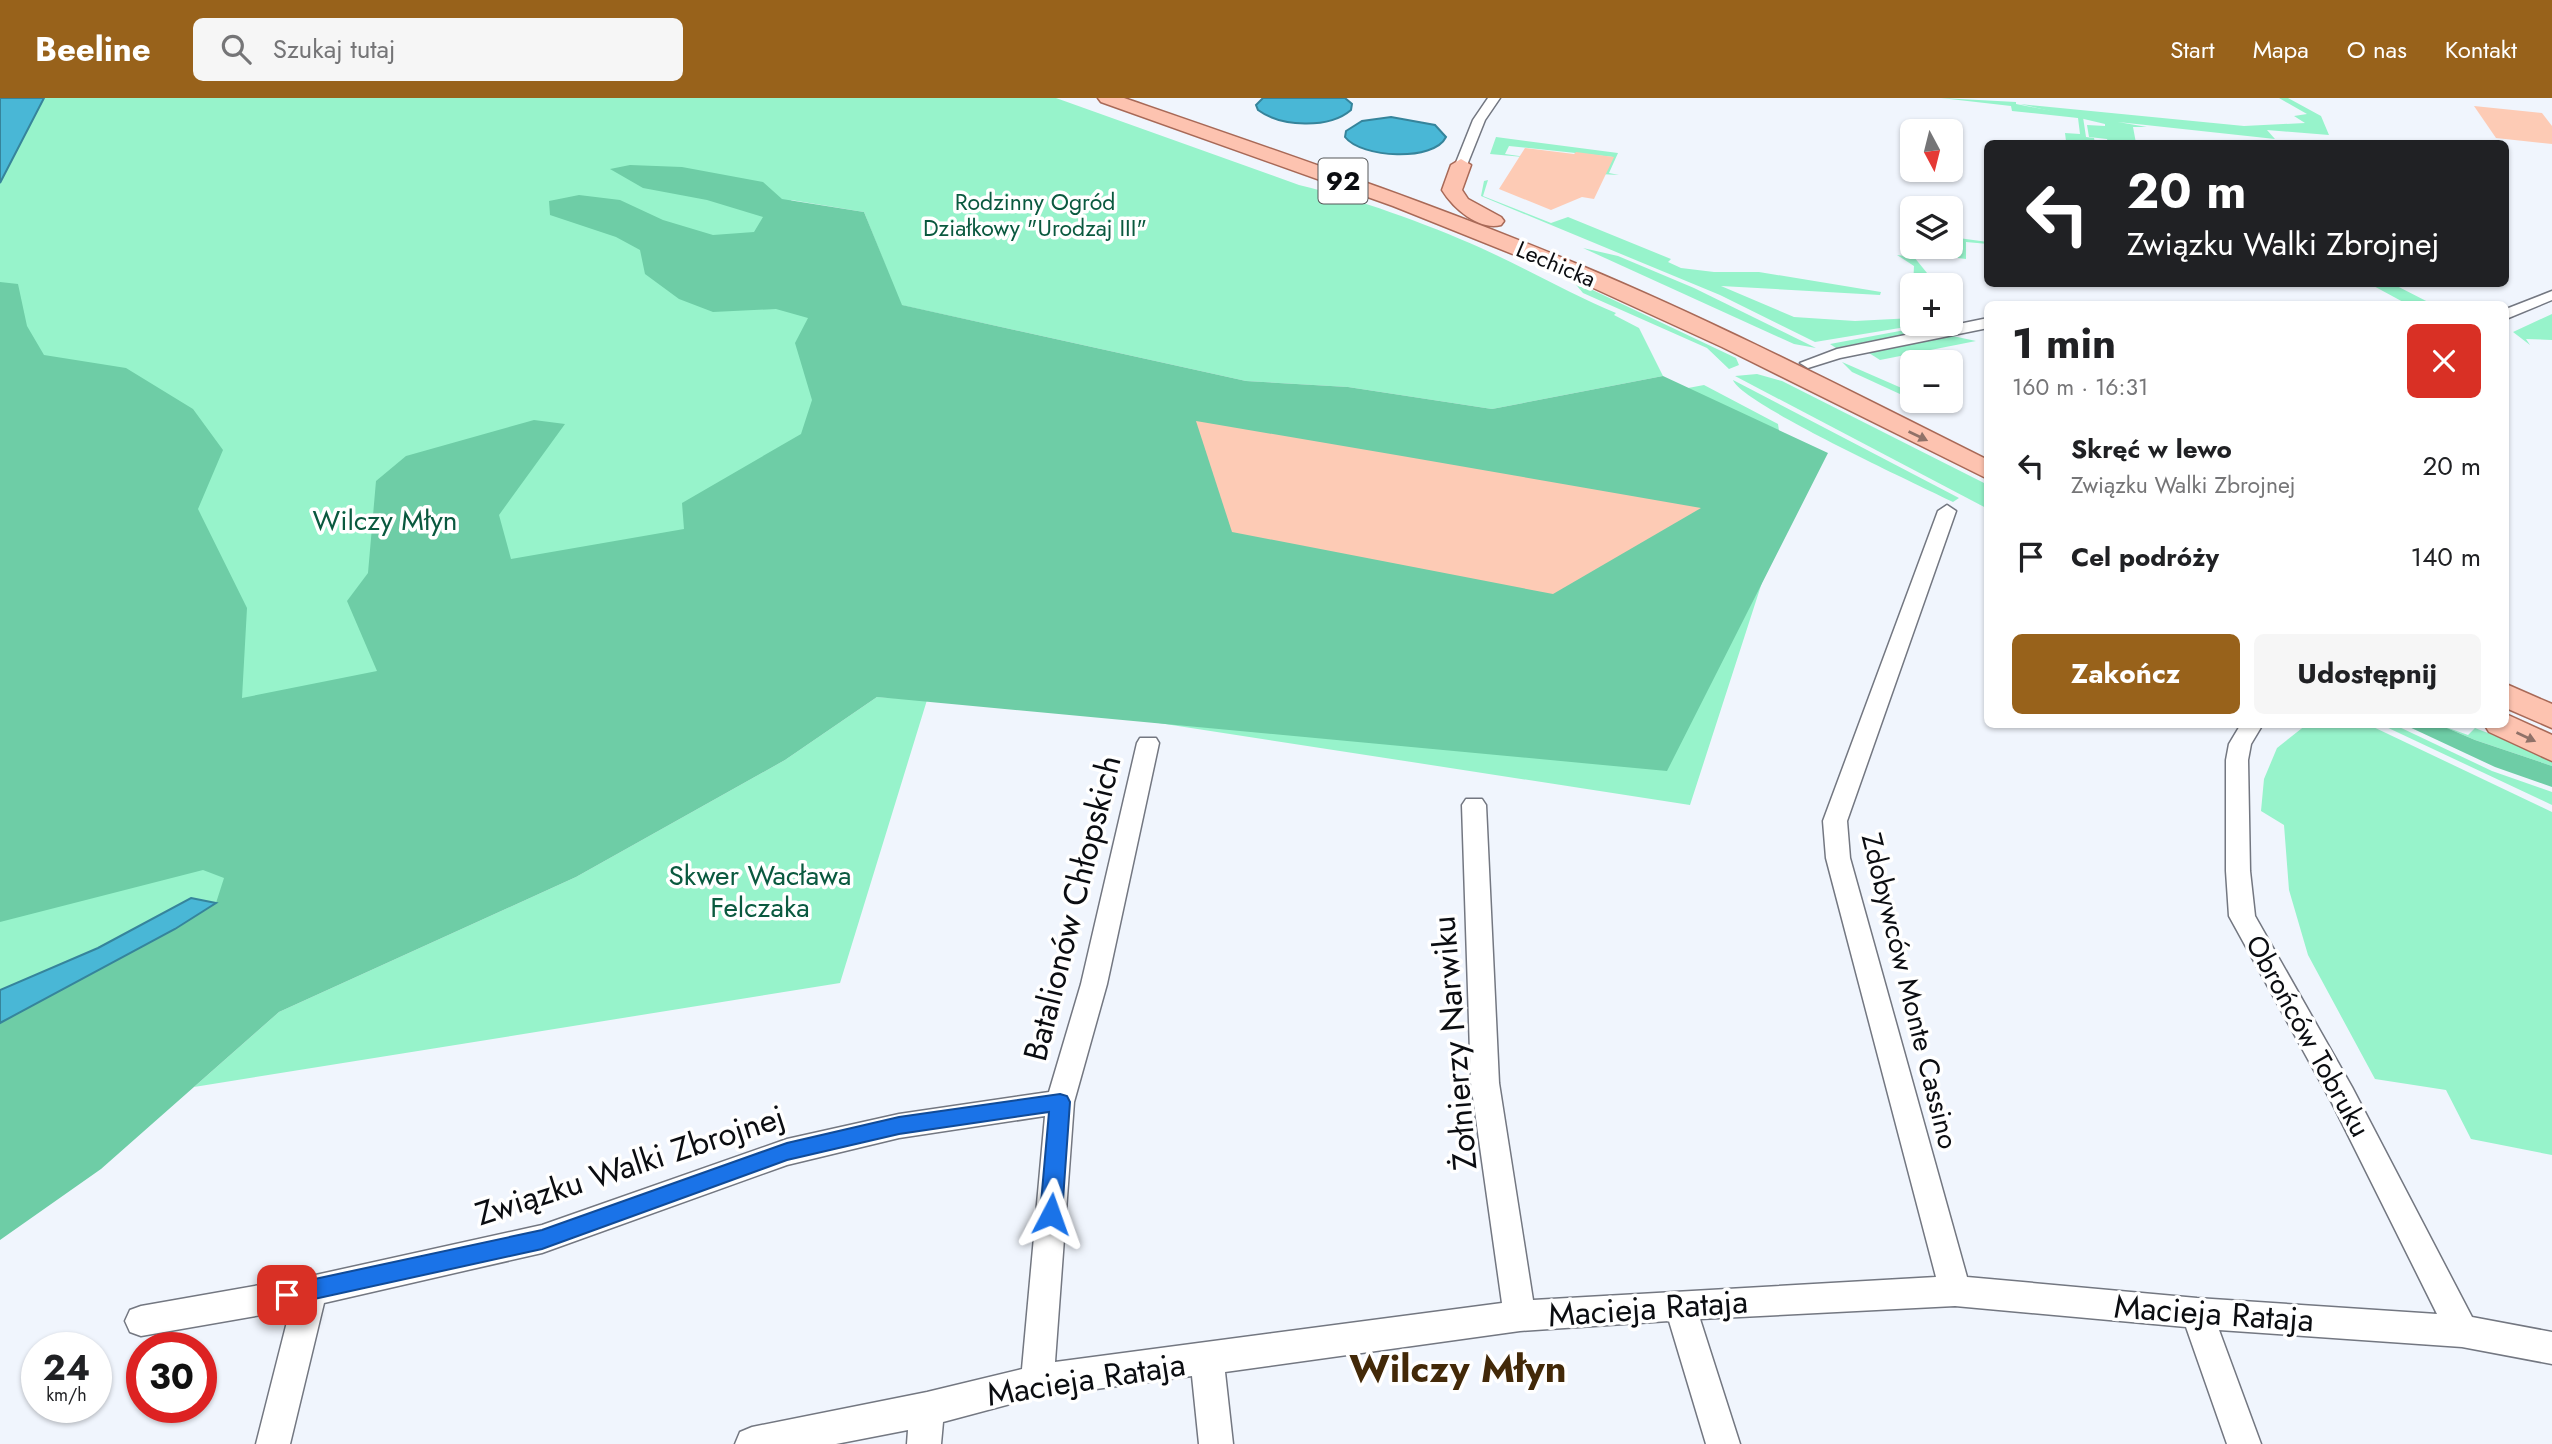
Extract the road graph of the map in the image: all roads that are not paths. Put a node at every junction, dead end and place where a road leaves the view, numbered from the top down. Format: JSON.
{"nodes":[{"id":1,"x":1107,"y":98,"type":"edge"},
{"id":2,"x":1132,"y":98,"type":"edge"},
{"id":3,"x":1494,"y":98,"type":"edge"},
{"id":4,"x":1461,"y":165,"type":"joint"},
{"id":5,"x":1548,"y":247,"type":"junction"},
{"id":6,"x":2552,"y":295,"type":"edge"},
{"id":7,"x":2509,"y":313,"type":"edge"},
{"id":8,"x":1984,"y":324,"type":"edge"},
{"id":9,"x":1808,"y":363,"type":"junction"},
{"id":10,"x":1984,"y":447,"type":"edge"},
{"id":11,"x":1984,"y":469,"type":"edge"},
{"id":12,"x":1947,"y":511,"type":"dead end"},
{"id":13,"x":2509,"y":696,"type":"edge"},
{"id":14,"x":2552,"y":717,"type":"edge"},
{"id":15,"x":2250,"y":728,"type":"edge"},
{"id":16,"x":2509,"y":728,"type":"edge"},
{"id":17,"x":1148,"y":743,"type":"dead end"},
{"id":18,"x":2552,"y":749,"type":"edge"},
{"id":19,"x":1474,"y":805,"type":"dead end"},
{"id":20,"x":1060,"y":1102,"type":"junction"},
{"id":21,"x":311,"y":1291,"type":"junction"},
{"id":22,"x":1955,"y":1291,"type":"junction"},
{"id":23,"x":1679,"y":1305,"type":"junction"},
{"id":24,"x":2197,"y":1313,"type":"junction"},
{"id":25,"x":1520,"y":1316,"type":"junction"},
{"id":26,"x":141,"y":1321,"type":"dead end"},
{"id":27,"x":2462,"y":1331,"type":"junction"},
{"id":28,"x":2552,"y":1348,"type":"edge"},
{"id":29,"x":1208,"y":1359,"type":"junction"},
{"id":30,"x":1037,"y":1381,"type":"junction"},
{"id":31,"x":927,"y":1409,"type":"junction"},
{"id":32,"x":273,"y":1444,"type":"edge"},
{"id":33,"x":752,"y":1444,"type":"edge"},
{"id":34,"x":924,"y":1444,"type":"edge"},
{"id":35,"x":1216,"y":1444,"type":"edge"},
{"id":36,"x":1723,"y":1444,"type":"edge"},
{"id":37,"x":2244,"y":1444,"type":"edge"}],
"edges":[{"from":1,"to":11,"type":"main road","name":"Lechicka","number":"92","one_way":true},
{"from":2,"to":5,"type":"main road","name":"Lechicka","number":"92"},
{"from":3,"to":4,"type":"street"},
{"from":4,"to":5,"type":"main road"},
{"from":5,"to":9,"type":"main road","name":"Lechicka","number":"92"},
{"from":6,"to":7,"type":"street"},
{"from":8,"to":9,"type":"street"},
{"from":9,"to":10,"type":"main road","name":"Lechicka","number":"92"},
{"from":12,"to":22,"type":"street","name":"Zdobywców Monte Cassino"},
{"from":13,"to":14,"type":"main road"},
{"from":15,"to":27,"type":"street","name":"Obrońców Tobruku"},
{"from":16,"to":18,"type":"main road","one_way":true},
{"from":17,"to":20,"type":"street","name":"Batalionów Chłopskich"},
{"from":19,"to":25,"type":"street","name":"Żołnierzy Narwiku"},
{"from":20,"to":21,"type":"street","name":"Związku Walki Zbrojnej"},
{"from":20,"to":30,"type":"street","name":"Batalionów Chłopskich"},
{"from":21,"to":26,"type":"street","name":"Związku Walki Zbrojnej"},
{"from":21,"to":32,"type":"street"},
{"from":22,"to":23,"type":"street","name":"Macieja Rataja"},
{"from":22,"to":24,"type":"street","name":"Macieja Rataja"},
{"from":23,"to":25,"type":"street","name":"Macieja Rataja"},
{"from":23,"to":36,"type":"street"},
{"from":24,"to":27,"type":"street","name":"Macieja Rataja"},
{"from":24,"to":37,"type":"street"},
{"from":25,"to":29,"type":"street","name":"Macieja Rataja"},
{"from":27,"to":28,"type":"street","name":"Macieja Rataja"},
{"from":29,"to":30,"type":"street","name":"Macieja Rataja"},
{"from":29,"to":35,"type":"street"},
{"from":30,"to":31,"type":"street","name":"Macieja Rataja"},
{"from":31,"to":33,"type":"street","name":"Macieja Rataja"},
{"from":31,"to":34,"type":"street"}]}
